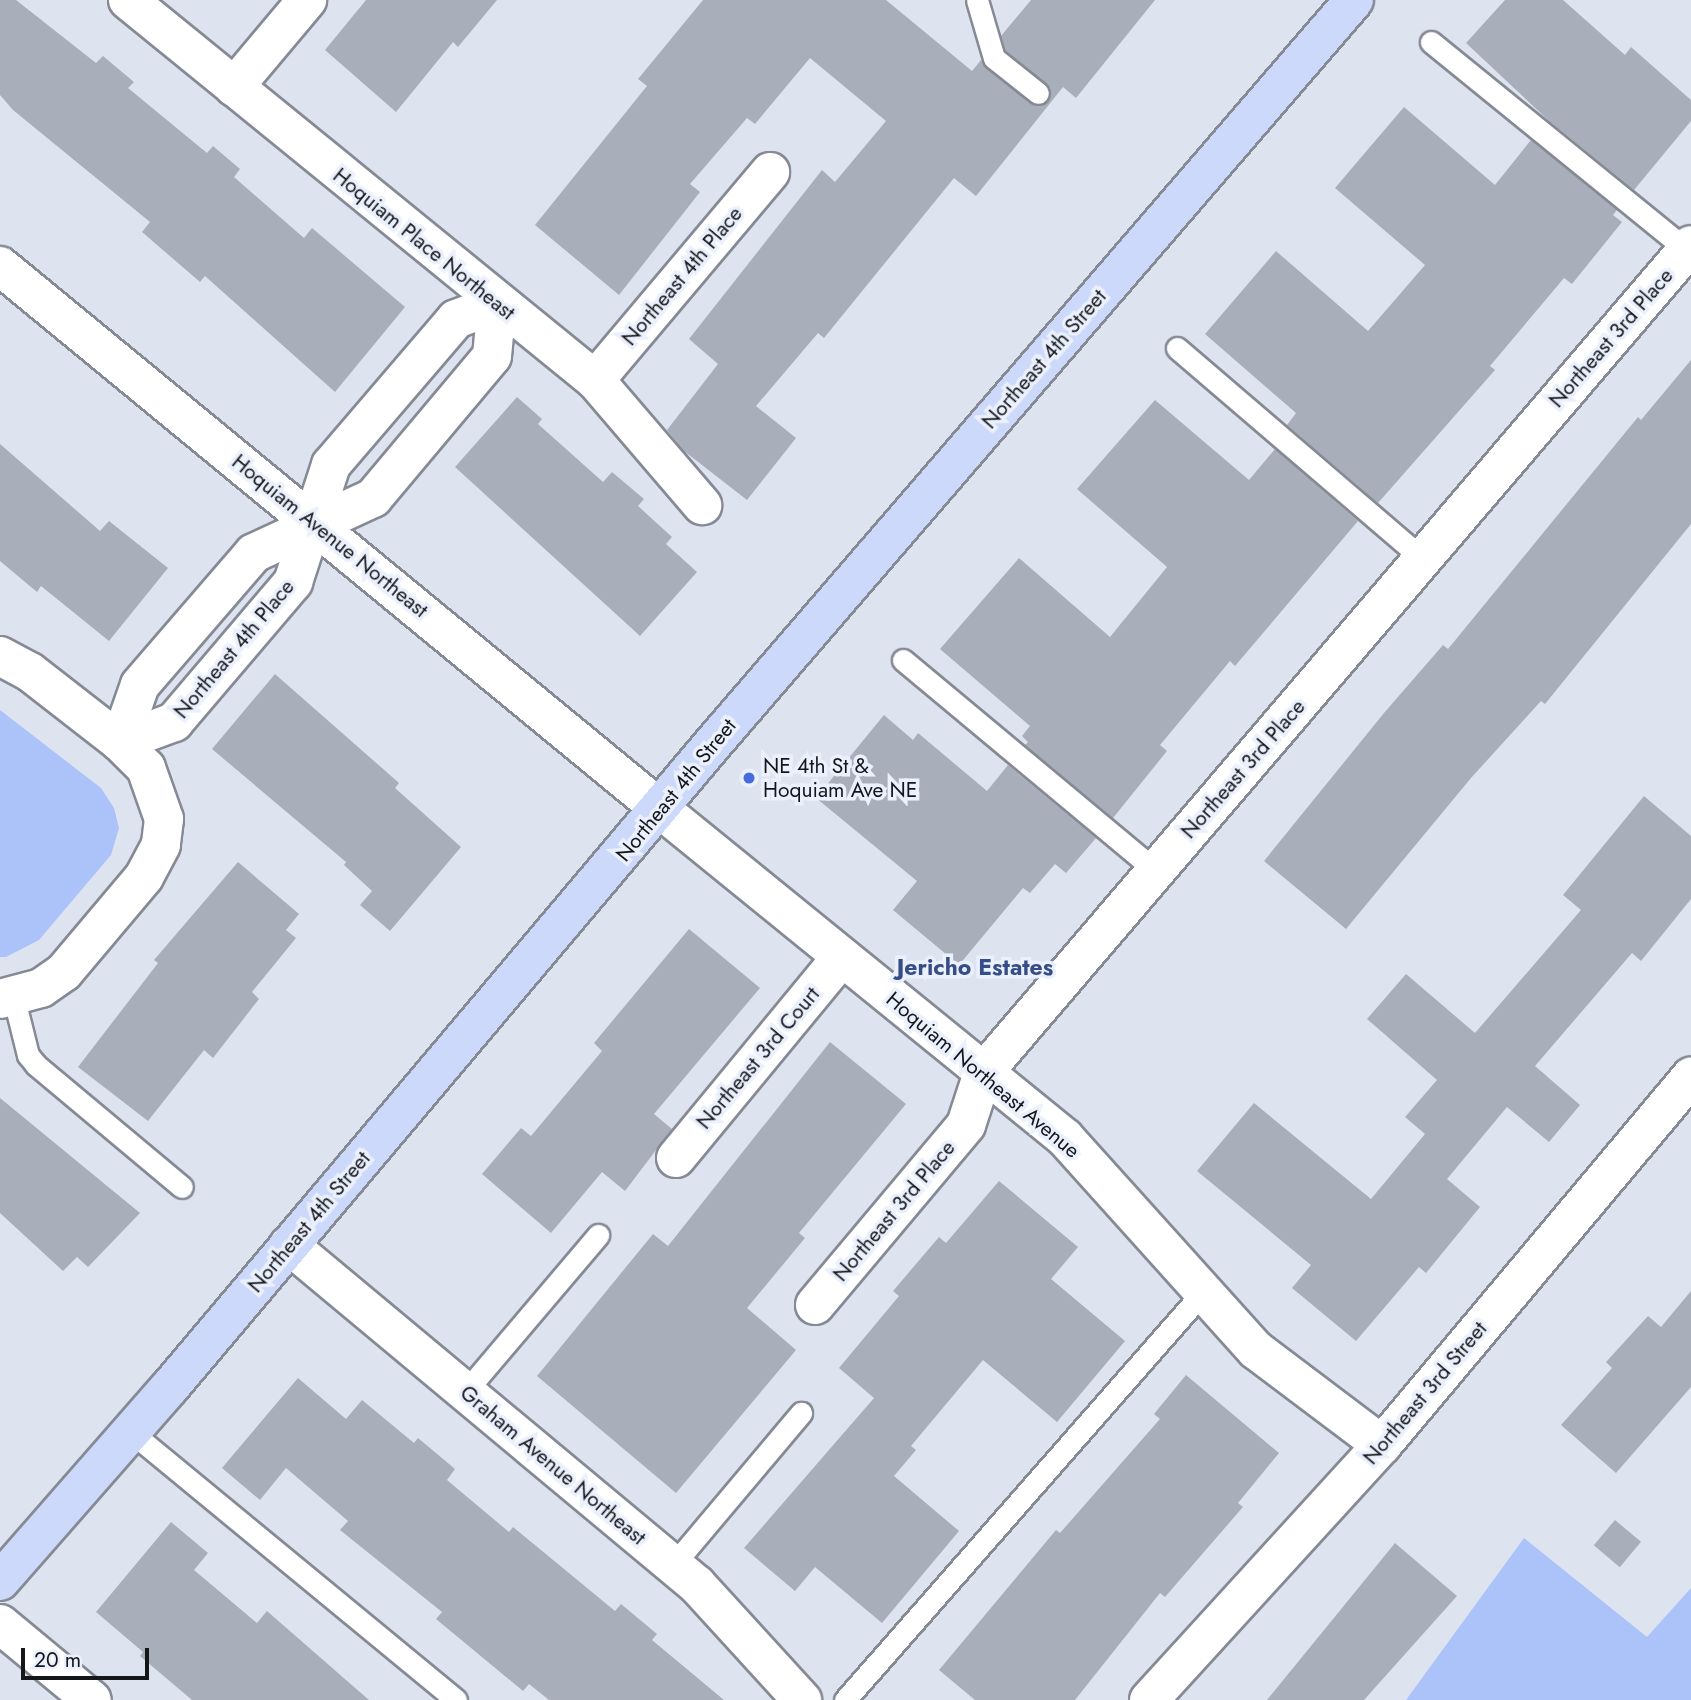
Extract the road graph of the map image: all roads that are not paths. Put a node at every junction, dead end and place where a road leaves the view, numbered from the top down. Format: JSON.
{"nodes":[{"id":1,"x":128,"y":0,"type":"edge"},
{"id":2,"x":307,"y":0,"type":"edge"},
{"id":3,"x":977,"y":0,"type":"edge"},
{"id":4,"x":1353,"y":0,"type":"edge"},
{"id":5,"x":1431,"y":42,"type":"dead end"},
{"id":6,"x":234,"y":87,"type":"junction"},
{"id":7,"x":1038,"y":93,"type":"dead end"},
{"id":8,"x":770,"y":172,"type":"dead end"},
{"id":9,"x":1689,"y":247,"type":"edge"},
{"id":10,"x":0,"y":266,"type":"edge"},
{"id":11,"x":497,"y":304,"type":"junction"},
{"id":12,"x":1177,"y":348,"type":"dead end"},
{"id":13,"x":595,"y":380,"type":"junction"},
{"id":14,"x":702,"y":505,"type":"dead end"},
{"id":15,"x":313,"y":522,"type":"junction"},
{"id":16,"x":1423,"y":559,"type":"junction"},
{"id":17,"x":0,"y":656,"type":"edge"},
{"id":18,"x":904,"y":660,"type":"dead end"},
{"id":19,"x":120,"y":742,"type":"junction"},
{"id":20,"x":659,"y":808,"type":"junction"},
{"id":21,"x":1156,"y":871,"type":"junction"},
{"id":22,"x":841,"y":958,"type":"junction"},
{"id":23,"x":7,"y":999,"type":"edge"},
{"id":24,"x":983,"y":1073,"type":"junction"},
{"id":25,"x":1691,"y":1077,"type":"edge"},
{"id":26,"x":676,"y":1158,"type":"dead end"},
{"id":27,"x":182,"y":1187,"type":"dead end"},
{"id":28,"x":598,"y":1234,"type":"dead end"},
{"id":29,"x":289,"y":1245,"type":"junction"},
{"id":30,"x":1203,"y":1292,"type":"junction"},
{"id":31,"x":815,"y":1306,"type":"dead end"},
{"id":32,"x":465,"y":1392,"type":"junction"},
{"id":33,"x":801,"y":1413,"type":"dead end"},
{"id":34,"x":131,"y":1432,"type":"junction"},
{"id":35,"x":1382,"y":1445,"type":"junction"},
{"id":36,"x":673,"y":1565,"type":"junction"},
{"id":37,"x":0,"y":1581,"type":"edge"},
{"id":38,"x":0,"y":1624,"type":"edge"},
{"id":39,"x":92,"y":1700,"type":"edge"},
{"id":40,"x":456,"y":1700,"type":"edge"},
{"id":41,"x":802,"y":1700,"type":"edge"},
{"id":42,"x":845,"y":1700,"type":"edge"},
{"id":43,"x":1149,"y":1700,"type":"edge"}],
"edges":[{"from":1,"to":6,"type":"street","name":"Hoquiam Place Northeast"},
{"from":2,"to":6,"type":"street"},
{"from":3,"to":7,"type":"lane"},
{"from":4,"to":20,"type":"main road","name":"Northeast 4th Street"},
{"from":5,"to":9,"type":"lane"},
{"from":6,"to":11,"type":"street","name":"Hoquiam Place Northeast"},
{"from":8,"to":13,"type":"street","name":"Northeast 4th Place"},
{"from":9,"to":16,"type":"street","name":"Northeast 3rd Place"},
{"from":10,"to":15,"type":"street","name":"Hoquiam Avenue Northeast"},
{"from":11,"to":13,"type":"street","name":"Hoquiam Place Northeast"},
{"from":11,"to":15,"type":"street"},
{"from":11,"to":15,"type":"street","name":"Northeast 4th Place"},
{"from":12,"to":16,"type":"lane"},
{"from":13,"to":14,"type":"street","name":"Hoquiam Place Northeast"},
{"from":15,"to":19,"type":"street","name":"Northeast 4th Place"},
{"from":15,"to":19,"type":"street","name":"Northeast 4th Place"},
{"from":15,"to":20,"type":"street","name":"Hoquiam Avenue Northeast"},
{"from":16,"to":21,"type":"street","name":"Northeast 3rd Place"},
{"from":17,"to":19,"type":"street"},
{"from":18,"to":21,"type":"lane"},
{"from":19,"to":23,"type":"street"},
{"from":20,"to":22,"type":"street","name":"Hoquiam Northeast Avenue"},
{"from":20,"to":29,"type":"main road","name":"Northeast 4th Street"},
{"from":21,"to":24,"type":"street","name":"Northeast 3rd Place"},
{"from":22,"to":24,"type":"street","name":"Hoquiam Northeast Avenue"},
{"from":22,"to":26,"type":"street","name":"Northeast 3rd Court"},
{"from":23,"to":27,"type":"lane"},
{"from":24,"to":30,"type":"street","name":"Hoquiam Northeast Avenue"},
{"from":24,"to":31,"type":"street","name":"Northeast 3rd Place"},
{"from":25,"to":35,"type":"street","name":"Northeast 3rd Street"},
{"from":28,"to":32,"type":"lane"},
{"from":29,"to":32,"type":"street","name":"Graham Avenue Northeast"},
{"from":29,"to":34,"type":"main road","name":"Northeast 4th Street"},
{"from":30,"to":35,"type":"street","name":"Hoquiam Northeast Avenue"},
{"from":30,"to":42,"type":"lane"},
{"from":32,"to":36,"type":"street","name":"Graham Avenue Northeast"},
{"from":33,"to":36,"type":"lane"},
{"from":34,"to":37,"type":"main road","name":"Northeast 4th Street"},
{"from":34,"to":40,"type":"lane"},
{"from":35,"to":43,"type":"street","name":"Northeast 3rd Street"},
{"from":36,"to":41,"type":"street","name":"Graham Avenue Northeast"},
{"from":38,"to":39,"type":"street"}]}
